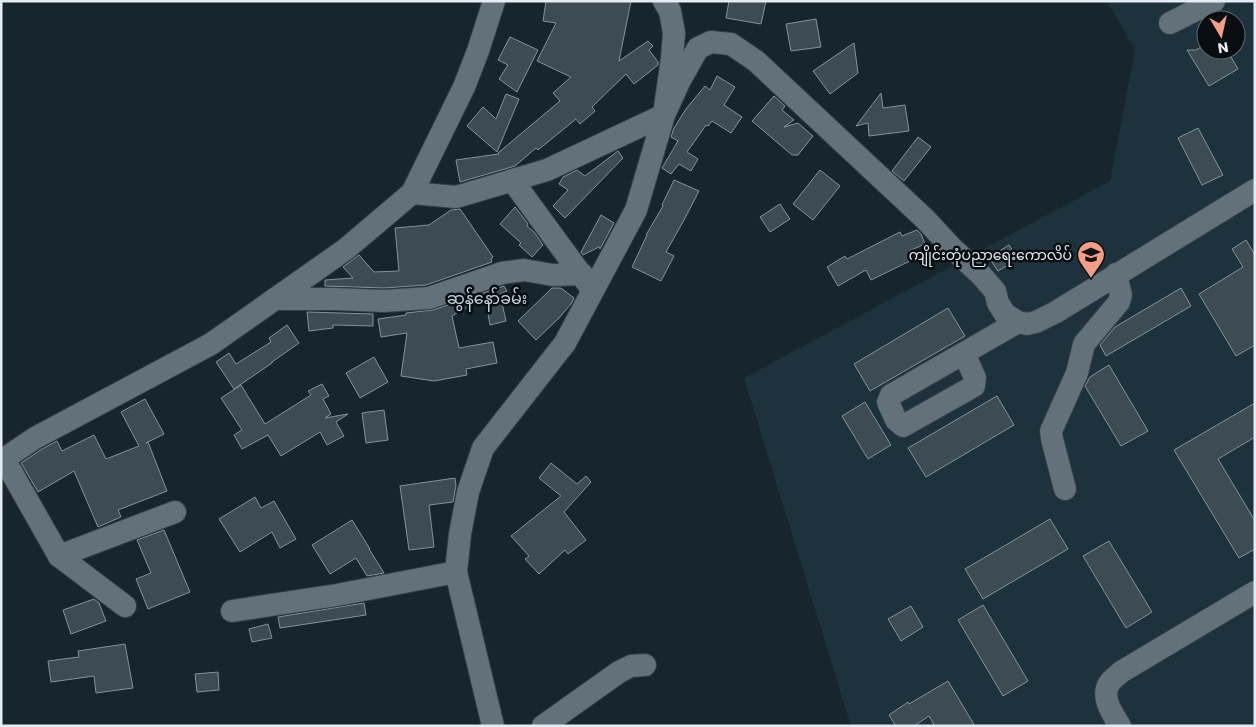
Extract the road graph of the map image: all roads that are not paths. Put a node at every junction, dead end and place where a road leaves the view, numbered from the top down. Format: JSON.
{"nodes":[{"id":1,"x":494,"y":1,"type":"edge"},
{"id":2,"x":664,"y":1,"type":"edge"},
{"id":3,"x":1214,"y":1,"type":"edge"},
{"id":4,"x":1170,"y":23,"type":"dead end"},
{"id":5,"x":664,"y":115,"type":"junction"},
{"id":6,"x":512,"y":180,"type":"junction"},
{"id":7,"x":1255,"y":190,"type":"edge"},
{"id":8,"x":412,"y":193,"type":"junction"},
{"id":9,"x":1116,"y":274,"type":"junction"},
{"id":10,"x":587,"y":282,"type":"junction"},
{"id":11,"x":275,"y":300,"type":"junction"},
{"id":12,"x":1018,"y":322,"type":"junction"},
{"id":13,"x":964,"y":353,"type":"dead end"},
{"id":14,"x":2,"y":454,"type":"edge"},
{"id":15,"x":1065,"y":489,"type":"dead end"},
{"id":16,"x":175,"y":512,"type":"dead end"},
{"id":17,"x":59,"y":556,"type":"junction"},
{"id":18,"x":456,"y":572,"type":"junction"},
{"id":19,"x":1255,"y":592,"type":"edge"},
{"id":20,"x":125,"y":606,"type":"dead end"},
{"id":21,"x":232,"y":611,"type":"dead end"},
{"id":22,"x":645,"y":666,"type":"dead end"},
{"id":23,"x":493,"y":726,"type":"edge"},
{"id":24,"x":543,"y":726,"type":"edge"},
{"id":25,"x":1120,"y":726,"type":"edge"}],
"edges":[{"from":1,"to":8,"type":"street"},
{"from":2,"to":5,"type":"street"},
{"from":3,"to":4,"type":"street"},
{"from":5,"to":6,"type":"street"},
{"from":5,"to":10,"type":"street"},
{"from":5,"to":12,"type":"street"},
{"from":6,"to":8,"type":"street"},
{"from":6,"to":10,"type":"street"},
{"from":7,"to":9,"type":"street"},
{"from":8,"to":11,"type":"street"},
{"from":9,"to":12,"type":"street"},
{"from":9,"to":15,"type":"street"},
{"from":10,"to":11,"type":"street"},
{"from":10,"to":18,"type":"street"},
{"from":11,"to":14,"type":"street"},
{"from":12,"to":13,"type":"street"},
{"from":14,"to":17,"type":"street"},
{"from":16,"to":17,"type":"street"},
{"from":17,"to":20,"type":"street"},
{"from":18,"to":21,"type":"street"},
{"from":18,"to":23,"type":"street"},
{"from":19,"to":25,"type":"street"},
{"from":22,"to":24,"type":"street"}]}
